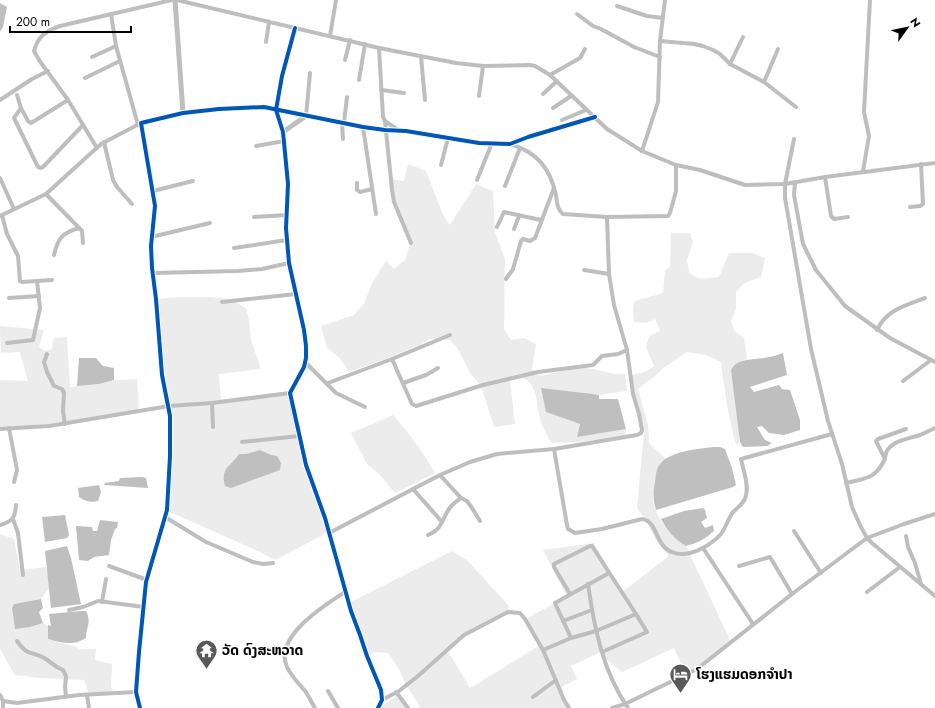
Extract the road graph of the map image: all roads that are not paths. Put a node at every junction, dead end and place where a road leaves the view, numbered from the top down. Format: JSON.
{"nodes":[{"id":1,"x":174,"y":0,"type":"edge"},
{"id":2,"x":336,"y":0,"type":"edge"},
{"id":3,"x":665,"y":0,"type":"edge"},
{"id":4,"x":870,"y":0,"type":"edge"},
{"id":5,"x":617,"y":6,"type":"dead end"},
{"id":6,"x":111,"y":14,"type":"junction"},
{"id":7,"x":577,"y":14,"type":"dead end"},
{"id":8,"x":663,"y":18,"type":"junction"},
{"id":9,"x":269,"y":22,"type":"junction"},
{"id":10,"x":294,"y":28,"type":"junction"},
{"id":11,"x":330,"y":36,"type":"junction"},
{"id":12,"x":743,"y":37,"type":"dead end"},
{"id":13,"x":350,"y":40,"type":"junction"},
{"id":14,"x":660,"y":41,"type":"junction"},
{"id":15,"x":266,"y":42,"type":"dead end"},
{"id":16,"x":364,"y":44,"type":"junction"},
{"id":17,"x":116,"y":46,"type":"junction"},
{"id":18,"x":379,"y":48,"type":"junction"},
{"id":19,"x":585,"y":49,"type":"dead end"},
{"id":20,"x":778,"y":49,"type":"dead end"},
{"id":21,"x":421,"y":56,"type":"junction"},
{"id":22,"x":92,"y":57,"type":"dead end"},
{"id":23,"x":660,"y":57,"type":"junction"},
{"id":24,"x":346,"y":60,"type":"dead end"},
{"id":25,"x":120,"y":61,"type":"junction"},
{"id":26,"x":730,"y":64,"type":"junction"},
{"id":27,"x":483,"y":66,"type":"junction"},
{"id":28,"x":48,"y":71,"type":"junction"},
{"id":29,"x":310,"y":73,"type":"dead end"},
{"id":30,"x":550,"y":75,"type":"junction"},
{"id":31,"x":85,"y":78,"type":"dead end"},
{"id":32,"x":359,"y":80,"type":"dead end"},
{"id":33,"x":557,"y":81,"type":"junction"},
{"id":34,"x":764,"y":82,"type":"junction"},
{"id":35,"x":380,"y":90,"type":"junction"},
{"id":36,"x":404,"y":93,"type":"dead end"},
{"id":37,"x":542,"y":94,"type":"dead end"},
{"id":38,"x":16,"y":95,"type":"dead end"},
{"id":39,"x":479,"y":96,"type":"dead end"},
{"id":40,"x":572,"y":96,"type":"junction"},
{"id":41,"x":346,"y":97,"type":"dead end"},
{"id":42,"x":0,"y":100,"type":"edge"},
{"id":43,"x":68,"y":100,"type":"junction"},
{"id":44,"x":426,"y":100,"type":"dead end"},
{"id":45,"x":796,"y":107,"type":"dead end"},
{"id":46,"x":21,"y":108,"type":"junction"},
{"id":47,"x":553,"y":108,"type":"dead end"},
{"id":48,"x":276,"y":110,"type":"junction"},
{"id":49,"x":586,"y":110,"type":"junction"},
{"id":50,"x":183,"y":113,"type":"junction"},
{"id":51,"x":306,"y":116,"type":"junction"},
{"id":52,"x":595,"y":117,"type":"junction"},
{"id":53,"x":562,"y":120,"type":"dead end"},
{"id":54,"x":385,"y":121,"type":"junction"},
{"id":55,"x":343,"y":122,"type":"junction"},
{"id":56,"x":140,"y":124,"type":"junction"},
{"id":57,"x":83,"y":125,"type":"junction"},
{"id":58,"x":363,"y":127,"type":"junction"},
{"id":59,"x":385,"y":130,"type":"junction"},
{"id":60,"x":398,"y":130,"type":"junction"},
{"id":61,"x":283,"y":132,"type":"junction"},
{"id":62,"x":448,"y":138,"type":"junction"},
{"id":63,"x":343,"y":139,"type":"dead end"},
{"id":64,"x":794,"y":139,"type":"dead end"},
{"id":65,"x":104,"y":142,"type":"junction"},
{"id":66,"x":284,"y":142,"type":"junction"},
{"id":67,"x":492,"y":144,"type":"junction"},
{"id":68,"x":510,"y":144,"type":"junction"},
{"id":69,"x":256,"y":146,"type":"dead end"},
{"id":70,"x":97,"y":148,"type":"junction"},
{"id":71,"x":520,"y":148,"type":"junction"},
{"id":72,"x":642,"y":151,"type":"junction"},
{"id":73,"x":935,"y":162,"type":"edge"},
{"id":74,"x":921,"y":164,"type":"junction"},
{"id":75,"x":441,"y":165,"type":"dead end"},
{"id":76,"x":676,"y":165,"type":"junction"},
{"id":77,"x":863,"y":172,"type":"junction"},
{"id":78,"x":825,"y":177,"type":"junction"},
{"id":79,"x":0,"y":178,"type":"edge"},
{"id":80,"x":477,"y":180,"type":"dead end"},
{"id":81,"x":193,"y":181,"type":"dead end"},
{"id":82,"x":795,"y":182,"type":"junction"},
{"id":83,"x":357,"y":183,"type":"dead end"},
{"id":84,"x":784,"y":184,"type":"junction"},
{"id":85,"x":505,"y":186,"type":"dead end"},
{"id":86,"x":554,"y":188,"type":"junction"},
{"id":87,"x":372,"y":189,"type":"junction"},
{"id":88,"x":153,"y":191,"type":"junction"},
{"id":89,"x":46,"y":194,"type":"junction"},
{"id":90,"x":132,"y":204,"type":"dead end"},
{"id":91,"x":910,"y":207,"type":"dead end"},
{"id":92,"x":14,"y":209,"type":"junction"},
{"id":93,"x":376,"y":214,"type":"dead end"},
{"id":94,"x":1,"y":215,"type":"edge"},
{"id":95,"x":287,"y":215,"type":"junction"},
{"id":96,"x":519,"y":216,"type":"junction"},
{"id":97,"x":254,"y":217,"type":"dead end"},
{"id":98,"x":607,"y":217,"type":"junction"},
{"id":99,"x":848,"y":218,"type":"dead end"},
{"id":100,"x":541,"y":220,"type":"junction"},
{"id":101,"x":210,"y":222,"type":"dead end"},
{"id":102,"x":497,"y":226,"type":"dead end"},
{"id":103,"x":79,"y":228,"type":"junction"},
{"id":104,"x":514,"y":229,"type":"dead end"},
{"id":105,"x":152,"y":237,"type":"junction"},
{"id":106,"x":287,"y":240,"type":"junction"},
{"id":107,"x":83,"y":243,"type":"dead end"},
{"id":108,"x":411,"y":243,"type":"dead end"},
{"id":109,"x":234,"y":248,"type":"dead end"},
{"id":110,"x":54,"y":255,"type":"dead end"},
{"id":111,"x":289,"y":263,"type":"junction"},
{"id":112,"x":584,"y":270,"type":"dead end"},
{"id":113,"x":153,"y":273,"type":"junction"},
{"id":114,"x":609,"y":274,"type":"junction"},
{"id":115,"x":506,"y":279,"type":"dead end"},
{"id":116,"x":52,"y":280,"type":"dead end"},
{"id":117,"x":37,"y":282,"type":"junction"},
{"id":118,"x":296,"y":294,"type":"junction"},
{"id":119,"x":39,"y":296,"type":"junction"},
{"id":120,"x":9,"y":298,"type":"dead end"},
{"id":121,"x":925,"y":298,"type":"dead end"},
{"id":122,"x":222,"y":302,"type":"dead end"},
{"id":123,"x":877,"y":330,"type":"junction"},
{"id":124,"x":450,"y":335,"type":"dead end"},
{"id":125,"x":7,"y":343,"type":"dead end"},
{"id":126,"x":626,"y":350,"type":"junction"},
{"id":127,"x":47,"y":354,"type":"dead end"},
{"id":128,"x":392,"y":359,"type":"junction"},
{"id":129,"x":933,"y":361,"type":"edge"},
{"id":130,"x":306,"y":363,"type":"junction"},
{"id":131,"x":438,"y":368,"type":"dead end"},
{"id":132,"x":903,"y":381,"type":"dead end"},
{"id":133,"x":328,"y":383,"type":"junction"},
{"id":134,"x":403,"y":383,"type":"junction"},
{"id":135,"x":290,"y":393,"type":"junction"},
{"id":136,"x":212,"y":403,"type":"junction"},
{"id":137,"x":169,"y":406,"type":"junction"},
{"id":138,"x":364,"y":407,"type":"dead end"},
{"id":139,"x":65,"y":424,"type":"junction"},
{"id":140,"x":213,"y":426,"type":"dead end"},
{"id":141,"x":9,"y":428,"type":"junction"},
{"id":142,"x":935,"y":428,"type":"edge"},
{"id":143,"x":0,"y":429,"type":"edge"},
{"id":144,"x":906,"y":429,"type":"dead end"},
{"id":145,"x":832,"y":434,"type":"junction"},
{"id":146,"x":299,"y":436,"type":"junction"},
{"id":147,"x":242,"y":442,"type":"dead end"},
{"id":148,"x":554,"y":449,"type":"junction"},
{"id":149,"x":885,"y":458,"type":"junction"},
{"id":150,"x":440,"y":475,"type":"junction"},
{"id":151,"x":14,"y":482,"type":"dead end"},
{"id":152,"x":846,"y":483,"type":"junction"},
{"id":153,"x":413,"y":488,"type":"junction"},
{"id":154,"x":461,"y":498,"type":"junction"},
{"id":155,"x":16,"y":505,"type":"dead end"},
{"id":156,"x":935,"y":514,"type":"edge"},
{"id":157,"x":165,"y":517,"type":"junction"},
{"id":158,"x":13,"y":519,"type":"junction"},
{"id":159,"x":480,"y":521,"type":"dead end"},
{"id":160,"x":442,"y":522,"type":"junction"},
{"id":161,"x":0,"y":525,"type":"edge"},
{"id":162,"x":794,"y":531,"type":"dead end"},
{"id":163,"x":329,"y":532,"type":"junction"},
{"id":164,"x":428,"y":535,"type":"dead end"},
{"id":165,"x":906,"y":536,"type":"dead end"},
{"id":166,"x":867,"y":538,"type":"junction"},
{"id":167,"x":703,"y":548,"type":"junction"},
{"id":168,"x":273,"y":563,"type":"dead end"},
{"id":169,"x":109,"y":566,"type":"dead end"},
{"id":170,"x":739,"y":566,"type":"dead end"},
{"id":171,"x":900,"y":567,"type":"junction"},
{"id":172,"x":609,"y":573,"type":"junction"},
{"id":173,"x":820,"y":573,"type":"junction"},
{"id":174,"x":23,"y":575,"type":"dead end"},
{"id":175,"x":106,"y":579,"type":"dead end"},
{"id":176,"x":147,"y":580,"type":"junction"},
{"id":177,"x":588,"y":584,"type":"junction"},
{"id":178,"x":921,"y":584,"type":"junction"},
{"id":179,"x":346,"y":592,"type":"junction"},
{"id":180,"x":867,"y":592,"type":"dead end"},
{"id":181,"x":570,"y":594,"type":"junction"},
{"id":182,"x":792,"y":594,"type":"junction"},
{"id":183,"x":935,"y":596,"type":"edge"},
{"id":184,"x":102,"y":602,"type":"junction"},
{"id":185,"x":144,"y":606,"type":"junction"},
{"id":186,"x":69,"y":610,"type":"dead end"},
{"id":187,"x":592,"y":610,"type":"junction"},
{"id":188,"x":636,"y":614,"type":"junction"},
{"id":189,"x":563,"y":621,"type":"junction"},
{"id":190,"x":753,"y":624,"type":"junction"},
{"id":191,"x":596,"y":631,"type":"junction"},
{"id":192,"x":571,"y":638,"type":"junction"},
{"id":193,"x":17,"y":640,"type":"dead end"},
{"id":194,"x":543,"y":650,"type":"junction"},
{"id":195,"x":602,"y":652,"type":"junction"},
{"id":196,"x":556,"y":680,"type":"junction"},
{"id":197,"x":328,"y":691,"type":"dead end"},
{"id":198,"x":136,"y":692,"type":"junction"},
{"id":199,"x":396,"y":692,"type":"junction"},
{"id":200,"x":0,"y":695,"type":"edge"},
{"id":201,"x":87,"y":695,"type":"junction"},
{"id":202,"x":66,"y":696,"type":"junction"},
{"id":203,"x":534,"y":696,"type":"dead end"},
{"id":204,"x":382,"y":700,"type":"junction"},
{"id":205,"x":3,"y":702,"type":"junction"},
{"id":206,"x":626,"y":706,"type":"edge"},
{"id":207,"x":3,"y":708,"type":"edge"},
{"id":208,"x":89,"y":708,"type":"edge"},
{"id":209,"x":140,"y":708,"type":"edge"},
{"id":210,"x":315,"y":708,"type":"edge"},
{"id":211,"x":338,"y":708,"type":"edge"},
{"id":212,"x":378,"y":708,"type":"edge"},
{"id":213,"x":408,"y":708,"type":"edge"},
{"id":214,"x":569,"y":708,"type":"edge"},
{"id":215,"x":612,"y":708,"type":"edge"}],
"edges":[{"from":1,"to":6,"type":"street"},
{"from":1,"to":9,"type":"street"},
{"from":1,"to":50,"type":"street"},
{"from":2,"to":11,"type":"street"},
{"from":3,"to":8,"type":"street"},
{"from":4,"to":77,"type":"street"},
{"from":5,"to":8,"type":"street"},
{"from":6,"to":17,"type":"street"},
{"from":6,"to":28,"type":"street"},
{"from":7,"to":23,"type":"street"},
{"from":8,"to":14,"type":"street"},
{"from":9,"to":10,"type":"street"},
{"from":9,"to":15,"type":"street"},
{"from":10,"to":11,"type":"street"},
{"from":10,"to":48,"type":"street"},
{"from":11,"to":13,"type":"street"},
{"from":12,"to":26,"type":"street"},
{"from":13,"to":16,"type":"street"},
{"from":13,"to":24,"type":"street"},
{"from":14,"to":23,"type":"street"},
{"from":14,"to":26,"type":"street"},
{"from":16,"to":18,"type":"street"},
{"from":16,"to":32,"type":"street"},
{"from":17,"to":22,"type":"street"},
{"from":17,"to":25,"type":"street"},
{"from":18,"to":21,"type":"street"},
{"from":18,"to":35,"type":"street"},
{"from":19,"to":30,"type":"street"},
{"from":20,"to":34,"type":"street"},
{"from":21,"to":27,"type":"street"},
{"from":21,"to":44,"type":"street"},
{"from":23,"to":72,"type":"street"},
{"from":25,"to":31,"type":"street"},
{"from":25,"to":56,"type":"street"},
{"from":26,"to":34,"type":"street"},
{"from":27,"to":30,"type":"street"},
{"from":27,"to":39,"type":"street"},
{"from":28,"to":42,"type":"street"},
{"from":28,"to":43,"type":"street"},
{"from":29,"to":51,"type":"street"},
{"from":30,"to":33,"type":"street"},
{"from":33,"to":37,"type":"street"},
{"from":33,"to":40,"type":"street"},
{"from":34,"to":45,"type":"street"},
{"from":35,"to":36,"type":"street"},
{"from":35,"to":54,"type":"street"},
{"from":38,"to":46,"type":"street"},
{"from":40,"to":47,"type":"street"},
{"from":40,"to":49,"type":"street"},
{"from":41,"to":55,"type":"street"},
{"from":43,"to":46,"type":"street"},
{"from":43,"to":57,"type":"street"},
{"from":46,"to":57,"type":"street"},
{"from":48,"to":50,"type":"street"},
{"from":48,"to":51,"type":"street"},
{"from":48,"to":61,"type":"street"},
{"from":49,"to":52,"type":"street"},
{"from":49,"to":53,"type":"street"},
{"from":50,"to":56,"type":"street"},
{"from":51,"to":55,"type":"street"},
{"from":51,"to":61,"type":"street"},
{"from":52,"to":68,"type":"street"},
{"from":52,"to":72,"type":"street"},
{"from":54,"to":59,"type":"street"},
{"from":54,"to":60,"type":"street"},
{"from":55,"to":58,"type":"street"},
{"from":55,"to":63,"type":"street"},
{"from":56,"to":65,"type":"street"},
{"from":56,"to":88,"type":"street"},
{"from":57,"to":70,"type":"street"},
{"from":58,"to":59,"type":"street"},
{"from":58,"to":87,"type":"street"},
{"from":59,"to":60,"type":"street"},
{"from":59,"to":108,"type":"street"},
{"from":60,"to":62,"type":"street"},
{"from":61,"to":66,"type":"street"},
{"from":62,"to":67,"type":"street"},
{"from":62,"to":75,"type":"street"},
{"from":64,"to":84,"type":"street"},
{"from":65,"to":70,"type":"street"},
{"from":65,"to":90,"type":"street"},
{"from":66,"to":69,"type":"street"},
{"from":66,"to":95,"type":"street"},
{"from":67,"to":68,"type":"street"},
{"from":67,"to":80,"type":"street"},
{"from":68,"to":71,"type":"street"},
{"from":70,"to":89,"type":"street"},
{"from":71,"to":85,"type":"street"},
{"from":71,"to":86,"type":"street"},
{"from":72,"to":76,"type":"street"},
{"from":73,"to":74,"type":"street"},
{"from":74,"to":77,"type":"street"},
{"from":74,"to":91,"type":"street"},
{"from":76,"to":84,"type":"street"},
{"from":76,"to":98,"type":"street"},
{"from":77,"to":78,"type":"street"},
{"from":78,"to":82,"type":"street"},
{"from":78,"to":99,"type":"street"},
{"from":79,"to":92,"type":"street"},
{"from":81,"to":88,"type":"street"},
{"from":82,"to":84,"type":"street"},
{"from":82,"to":123,"type":"street"},
{"from":83,"to":87,"type":"street"},
{"from":84,"to":145,"type":"street"},
{"from":86,"to":98,"type":"street"},
{"from":86,"to":100,"type":"street"},
{"from":87,"to":93,"type":"street"},
{"from":88,"to":105,"type":"street"},
{"from":89,"to":92,"type":"street"},
{"from":89,"to":103,"type":"street"},
{"from":92,"to":94,"type":"street"},
{"from":94,"to":117,"type":"street"},
{"from":95,"to":97,"type":"street"},
{"from":95,"to":106,"type":"street"},
{"from":96,"to":100,"type":"street"},
{"from":96,"to":102,"type":"street"},
{"from":96,"to":104,"type":"street"},
{"from":98,"to":114,"type":"street"},
{"from":100,"to":115,"type":"street"},
{"from":101,"to":105,"type":"street"},
{"from":103,"to":107,"type":"street"},
{"from":103,"to":110,"type":"street"},
{"from":105,"to":113,"type":"street"},
{"from":106,"to":109,"type":"street"},
{"from":106,"to":111,"type":"street"},
{"from":111,"to":113,"type":"street"},
{"from":111,"to":118,"type":"street"},
{"from":112,"to":114,"type":"street"},
{"from":113,"to":137,"type":"street"},
{"from":114,"to":126,"type":"street"},
{"from":116,"to":117,"type":"street"},
{"from":117,"to":119,"type":"street"},
{"from":118,"to":122,"type":"street"},
{"from":118,"to":130,"type":"street"},
{"from":119,"to":120,"type":"street"},
{"from":119,"to":125,"type":"street"},
{"from":121,"to":123,"type":"street"},
{"from":123,"to":129,"type":"street"},
{"from":124,"to":128,"type":"street"},
{"from":126,"to":134,"type":"street"},
{"from":126,"to":148,"type":"street"},
{"from":127,"to":139,"type":"street"},
{"from":128,"to":133,"type":"street"},
{"from":128,"to":134,"type":"street"},
{"from":129,"to":132,"type":"street"},
{"from":130,"to":133,"type":"street"},
{"from":130,"to":135,"type":"street"},
{"from":131,"to":134,"type":"street"},
{"from":133,"to":138,"type":"street"},
{"from":135,"to":136,"type":"street"},
{"from":135,"to":146,"type":"street"},
{"from":136,"to":137,"type":"street"},
{"from":136,"to":140,"type":"street"},
{"from":137,"to":139,"type":"street"},
{"from":137,"to":157,"type":"street"},
{"from":139,"to":141,"type":"street"},
{"from":141,"to":143,"type":"street"},
{"from":141,"to":151,"type":"street"},
{"from":142,"to":149,"type":"street"},
{"from":144,"to":149,"type":"street"},
{"from":145,"to":152,"type":"street"},
{"from":145,"to":167,"type":"street"},
{"from":146,"to":147,"type":"street"},
{"from":146,"to":163,"type":"street"},
{"from":148,"to":150,"type":"street"},
{"from":148,"to":167,"type":"street"},
{"from":149,"to":152,"type":"street"},
{"from":150,"to":153,"type":"street"},
{"from":150,"to":154,"type":"street"},
{"from":152,"to":166,"type":"street"},
{"from":153,"to":160,"type":"street"},
{"from":153,"to":163,"type":"street"},
{"from":154,"to":159,"type":"street"},
{"from":154,"to":160,"type":"street"},
{"from":155,"to":158,"type":"street"},
{"from":156,"to":166,"type":"street"},
{"from":157,"to":168,"type":"street"},
{"from":157,"to":176,"type":"street"},
{"from":158,"to":161,"type":"street"},
{"from":158,"to":174,"type":"street"},
{"from":160,"to":164,"type":"street"},
{"from":162,"to":173,"type":"street"},
{"from":163,"to":179,"type":"street"},
{"from":165,"to":178,"type":"street"},
{"from":166,"to":171,"type":"street"},
{"from":166,"to":173,"type":"street"},
{"from":167,"to":190,"type":"street"},
{"from":169,"to":176,"type":"street"},
{"from":170,"to":182,"type":"street"},
{"from":171,"to":178,"type":"street"},
{"from":171,"to":180,"type":"street"},
{"from":172,"to":177,"type":"street"},
{"from":172,"to":181,"type":"street"},
{"from":172,"to":188,"type":"street"},
{"from":173,"to":182,"type":"street"},
{"from":175,"to":184,"type":"street"},
{"from":176,"to":185,"type":"street"},
{"from":177,"to":181,"type":"street"},
{"from":177,"to":187,"type":"street"},
{"from":178,"to":183,"type":"street"},
{"from":179,"to":204,"type":"street"},
{"from":179,"to":210,"type":"street"},
{"from":181,"to":189,"type":"street"},
{"from":182,"to":190,"type":"street"},
{"from":184,"to":185,"type":"street"},
{"from":184,"to":186,"type":"street"},
{"from":185,"to":198,"type":"street"},
{"from":187,"to":189,"type":"street"},
{"from":187,"to":191,"type":"street"},
{"from":188,"to":191,"type":"street"},
{"from":188,"to":195,"type":"street"},
{"from":189,"to":192,"type":"street"},
{"from":190,"to":206,"type":"street"},
{"from":191,"to":192,"type":"street"},
{"from":191,"to":195,"type":"street"},
{"from":192,"to":194,"type":"street"},
{"from":193,"to":202,"type":"street"},
{"from":194,"to":196,"type":"street"},
{"from":194,"to":199,"type":"street"},
{"from":195,"to":206,"type":"street"},
{"from":196,"to":203,"type":"street"},
{"from":196,"to":214,"type":"street"},
{"from":197,"to":211,"type":"street"},
{"from":198,"to":201,"type":"street"},
{"from":198,"to":209,"type":"street"},
{"from":199,"to":204,"type":"street"},
{"from":199,"to":213,"type":"street"},
{"from":200,"to":205,"type":"street"},
{"from":201,"to":202,"type":"street"},
{"from":201,"to":208,"type":"street"},
{"from":202,"to":205,"type":"street"},
{"from":204,"to":212,"type":"street"},
{"from":205,"to":207,"type":"street"},
{"from":206,"to":215,"type":"street"}]}
